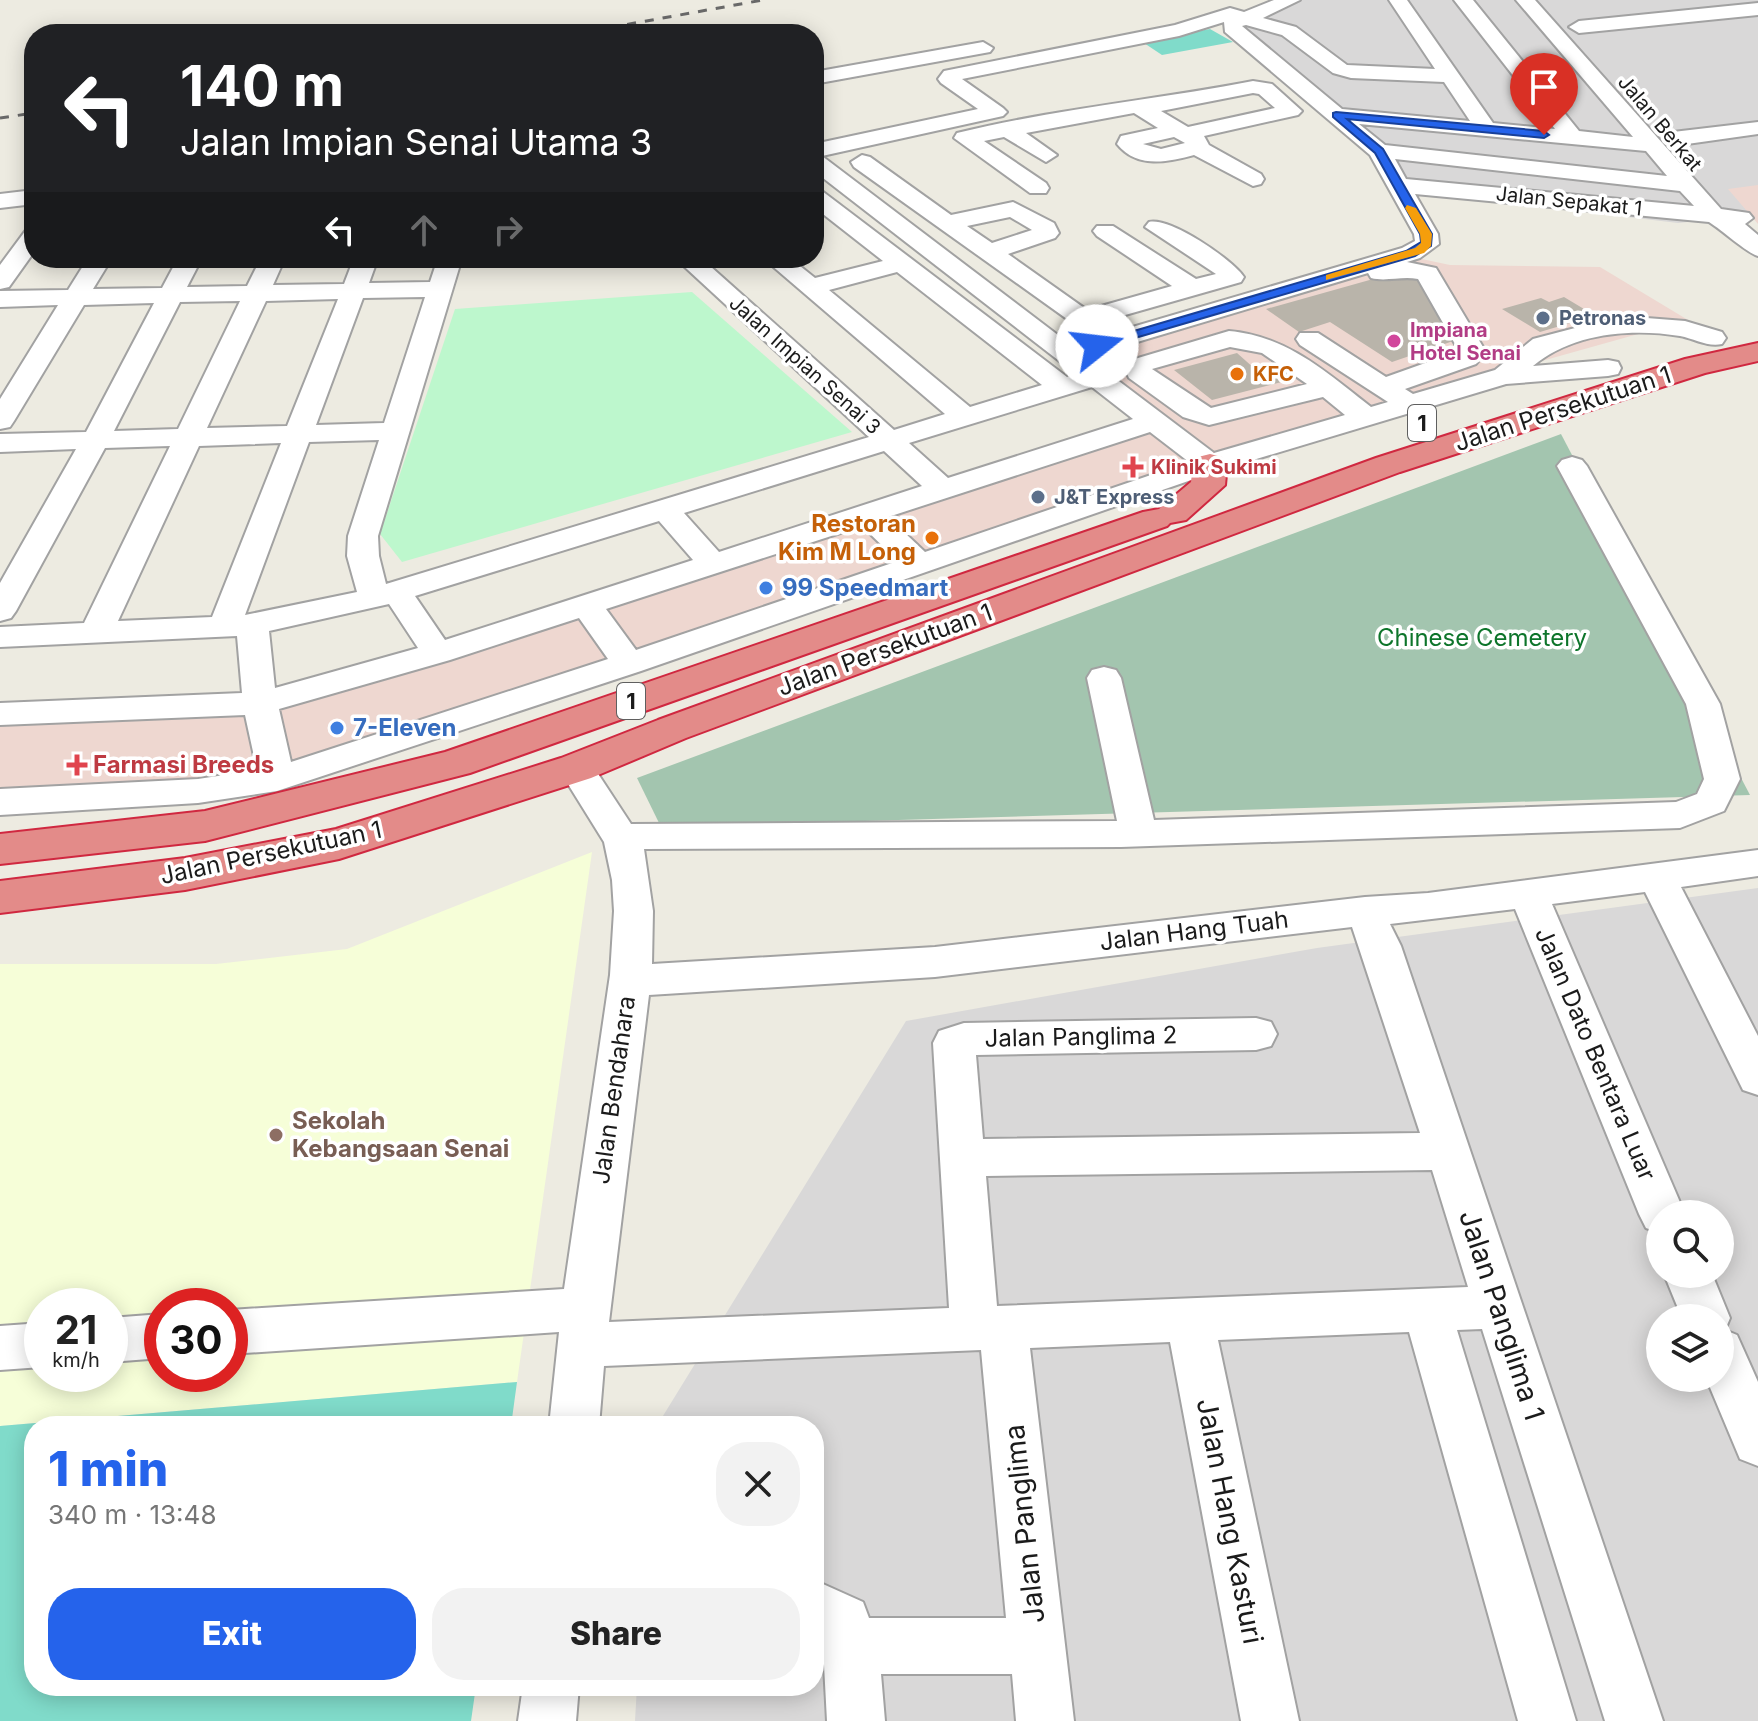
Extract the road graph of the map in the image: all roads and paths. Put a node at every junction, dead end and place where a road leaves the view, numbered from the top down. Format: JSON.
{"nodes":[{"id":1,"x":1291,"y":0,"type":"edge"},
{"id":2,"x":1398,"y":0,"type":"edge"},
{"id":3,"x":1463,"y":0,"type":"edge"},
{"id":4,"x":1525,"y":0,"type":"edge"},
{"id":5,"x":1562,"y":9,"type":"dead end"},
{"id":6,"x":1758,"y":9,"type":"edge"},
{"id":7,"x":1148,"y":16,"type":"dead end"},
{"id":8,"x":1248,"y":17,"type":"junction"},
{"id":9,"x":1579,"y":27,"type":"junction"},
{"id":10,"x":1426,"y":39,"type":"junction"},
{"id":11,"x":1496,"y":39,"type":"junction"},
{"id":12,"x":1598,"y":49,"type":"dead end"},
{"id":13,"x":824,"y":76,"type":"edge"},
{"id":14,"x":1450,"y":76,"type":"junction"},
{"id":15,"x":1626,"y":83,"type":"dead end"},
{"id":16,"x":1275,"y":96,"type":"junction"},
{"id":17,"x":1138,"y":107,"type":"junction"},
{"id":18,"x":1336,"y":115,"type":"junction"},
{"id":19,"x":1758,"y":128,"type":"edge"},
{"id":20,"x":1006,"y":129,"type":"junction"},
{"id":21,"x":1486,"y":129,"type":"junction"},
{"id":22,"x":1179,"y":133,"type":"junction"},
{"id":23,"x":1572,"y":137,"type":"junction"},
{"id":24,"x":965,"y":138,"type":"junction"},
{"id":25,"x":1663,"y":142,"type":"junction"},
{"id":26,"x":824,"y":149,"type":"edge"},
{"id":27,"x":1379,"y":151,"type":"junction"},
{"id":28,"x":1046,"y":155,"type":"dead end"},
{"id":29,"x":1493,"y":164,"type":"junction"},
{"id":30,"x":824,"y":168,"type":"edge"},
{"id":31,"x":1253,"y":179,"type":"dead end"},
{"id":32,"x":1397,"y":185,"type":"junction"},
{"id":33,"x":1690,"y":185,"type":"junction"},
{"id":34,"x":1038,"y":188,"type":"dead end"},
{"id":35,"x":1493,"y":194,"type":"junction"},
{"id":36,"x":24,"y":198,"type":"edge"},
{"id":37,"x":0,"y":201,"type":"edge"},
{"id":38,"x":824,"y":204,"type":"edge"},
{"id":39,"x":1714,"y":215,"type":"junction"},
{"id":40,"x":952,"y":224,"type":"junction"},
{"id":41,"x":1157,"y":227,"type":"dead end"},
{"id":42,"x":1105,"y":231,"type":"dead end"},
{"id":43,"x":1748,"y":234,"type":"edge"},
{"id":44,"x":913,"y":236,"type":"junction"},
{"id":45,"x":24,"y":249,"type":"edge"},
{"id":46,"x":989,"y":250,"type":"junction"},
{"id":47,"x":943,"y":260,"type":"junction"},
{"id":48,"x":900,"y":264,"type":"junction"},
{"id":49,"x":94,"y":268,"type":"edge"},
{"id":50,"x":185,"y":268,"type":"edge"},
{"id":51,"x":268,"y":268,"type":"edge"},
{"id":52,"x":362,"y":268,"type":"edge"},
{"id":53,"x":447,"y":268,"type":"edge"},
{"id":54,"x":698,"y":268,"type":"edge"},
{"id":55,"x":787,"y":268,"type":"edge"},
{"id":56,"x":1337,"y":280,"type":"junction"},
{"id":57,"x":0,"y":282,"type":"edge"},
{"id":58,"x":811,"y":287,"type":"junction"},
{"id":59,"x":440,"y":289,"type":"junction"},
{"id":60,"x":1194,"y":289,"type":"junction"},
{"id":61,"x":354,"y":291,"type":"junction"},
{"id":62,"x":257,"y":293,"type":"junction"},
{"id":63,"x":171,"y":295,"type":"junction"},
{"id":64,"x":77,"y":297,"type":"junction"},
{"id":65,"x":0,"y":299,"type":"edge"},
{"id":66,"x":1263,"y":306,"type":"dead end"},
{"id":67,"x":851,"y":320,"type":"junction"},
{"id":68,"x":1758,"y":328,"type":"edge"},
{"id":69,"x":1309,"y":339,"type":"dead end"},
{"id":70,"x":780,"y":342,"type":"junction"},
{"id":71,"x":1705,"y":352,"type":"junction"},
{"id":72,"x":1758,"y":352,"type":"edge"},
{"id":73,"x":1068,"y":354,"type":"junction"},
{"id":74,"x":1758,"y":361,"type":"edge"},
{"id":75,"x":1608,"y":368,"type":"junction"},
{"id":76,"x":1504,"y":376,"type":"junction"},
{"id":77,"x":1096,"y":377,"type":"junction"},
{"id":78,"x":1062,"y":387,"type":"junction"},
{"id":79,"x":1328,"y":387,"type":"junction"},
{"id":80,"x":1384,"y":387,"type":"junction"},
{"id":81,"x":1411,"y":404,"type":"junction"},
{"id":82,"x":964,"y":416,"type":"junction"},
{"id":83,"x":1367,"y":418,"type":"junction"},
{"id":84,"x":0,"y":421,"type":"edge"},
{"id":85,"x":1154,"y":421,"type":"junction"},
{"id":86,"x":397,"y":431,"type":"junction"},
{"id":87,"x":298,"y":434,"type":"junction"},
{"id":88,"x":191,"y":436,"type":"junction"},
{"id":89,"x":96,"y":439,"type":"junction"},
{"id":90,"x":887,"y":440,"type":"junction"},
{"id":91,"x":0,"y":443,"type":"edge"},
{"id":92,"x":1210,"y":464,"type":"junction"},
{"id":93,"x":1572,"y":466,"type":"dead end"},
{"id":94,"x":941,"y":488,"type":"junction"},
{"id":95,"x":664,"y":508,"type":"junction"},
{"id":96,"x":1174,"y":513,"type":"junction"},
{"id":97,"x":867,"y":514,"type":"junction"},
{"id":98,"x":712,"y":563,"type":"junction"},
{"id":99,"x":920,"y":564,"type":"junction"},
{"id":100,"x":385,"y":594,"type":"junction"},
{"id":101,"x":585,"y":604,"type":"junction"},
{"id":102,"x":0,"y":611,"type":"edge"},
{"id":103,"x":238,"y":626,"type":"junction"},
{"id":104,"x":96,"y":633,"type":"junction"},
{"id":105,"x":0,"y":637,"type":"edge"},
{"id":106,"x":438,"y":653,"type":"junction"},
{"id":107,"x":629,"y":664,"type":"junction"},
{"id":108,"x":1104,"y":678,"type":"dead end"},
{"id":109,"x":260,"y":703,"type":"junction"},
{"id":110,"x":0,"y":714,"type":"edge"},
{"id":111,"x":576,"y":768,"type":"junction"},
{"id":112,"x":277,"y":779,"type":"junction"},
{"id":113,"x":0,"y":802,"type":"edge"},
{"id":114,"x":1138,"y":833,"type":"junction"},
{"id":115,"x":621,"y":838,"type":"junction"},
{"id":116,"x":0,"y":849,"type":"edge"},
{"id":117,"x":1758,"y":863,"type":"edge"},
{"id":118,"x":1657,"y":877,"type":"junction"},
{"id":119,"x":1528,"y":893,"type":"junction"},
{"id":120,"x":5,"y":898,"type":"edge"},
{"id":121,"x":1365,"y":911,"type":"junction"},
{"id":122,"x":629,"y":981,"type":"junction"},
{"id":123,"x":1256,"y":1034,"type":"dead end"},
{"id":124,"x":1758,"y":1078,"type":"edge"},
{"id":125,"x":1448,"y":1151,"type":"junction"},
{"id":126,"x":961,"y":1158,"type":"junction"},
{"id":127,"x":1656,"y":1200,"type":"edge"},
{"id":128,"x":1499,"y":1307,"type":"junction"},
{"id":129,"x":1427,"y":1311,"type":"junction"},
{"id":130,"x":1190,"y":1320,"type":"junction"},
{"id":131,"x":583,"y":1327,"type":"junction"},
{"id":132,"x":989,"y":1329,"type":"junction"},
{"id":133,"x":248,"y":1332,"type":"edge"},
{"id":134,"x":24,"y":1346,"type":"edge"},
{"id":135,"x":0,"y":1348,"type":"edge"},
{"id":136,"x":1734,"y":1385,"type":"edge"},
{"id":137,"x":575,"y":1416,"type":"edge"},
{"id":138,"x":1758,"y":1442,"type":"edge"},
{"id":139,"x":824,"y":1612,"type":"edge"},
{"id":140,"x":851,"y":1646,"type":"junction"},
{"id":141,"x":1037,"y":1646,"type":"junction"},
{"id":142,"x":550,"y":1696,"type":"edge"},
{"id":143,"x":547,"y":1721,"type":"edge"},
{"id":144,"x":856,"y":1721,"type":"edge"},
{"id":145,"x":1045,"y":1721,"type":"edge"},
{"id":146,"x":1270,"y":1721,"type":"edge"},
{"id":147,"x":1547,"y":1721,"type":"edge"},
{"id":148,"x":1634,"y":1721,"type":"edge"}],
"edges":[{"from":1,"to":8,"type":"street"},
{"from":2,"to":10,"type":"street"},
{"from":3,"to":11,"type":"street"},
{"from":4,"to":25,"type":"street"},
{"from":5,"to":9,"type":"street"},
{"from":6,"to":9,"type":"street"},
{"from":7,"to":13,"type":"street"},
{"from":8,"to":14,"type":"street"},
{"from":8,"to":18,"type":"street"},
{"from":8,"to":26,"type":"street"},
{"from":9,"to":12,"type":"street"},
{"from":10,"to":11,"type":"street"},
{"from":10,"to":14,"type":"street"},
{"from":11,"to":23,"type":"street"},
{"from":14,"to":21,"type":"street"},
{"from":15,"to":25,"type":"street","name":"Jalan Berkat"},
{"from":16,"to":17,"type":"street"},
{"from":16,"to":22,"type":"street"},
{"from":16,"to":22,"type":"street"},
{"from":17,"to":20,"type":"street"},
{"from":17,"to":22,"type":"street"},
{"from":18,"to":21,"type":"street"},
{"from":18,"to":27,"type":"street"},
{"from":19,"to":25,"type":"street"},
{"from":20,"to":24,"type":"street"},
{"from":20,"to":28,"type":"street"},
{"from":21,"to":23,"type":"street"},
{"from":22,"to":31,"type":"street"},
{"from":23,"to":25,"type":"street"},
{"from":24,"to":34,"type":"street"},
{"from":24,"to":40,"type":"street"},
{"from":25,"to":33,"type":"street"},
{"from":25,"to":43,"type":"street","name":"Jalan Berkat"},
{"from":27,"to":29,"type":"street"},
{"from":27,"to":32,"type":"street"},
{"from":29,"to":33,"type":"street"},
{"from":29,"to":35,"type":"street"},
{"from":30,"to":44,"type":"street"},
{"from":32,"to":35,"type":"street","name":"Jalan Sepakat 1"},
{"from":32,"to":56,"type":"street"},
{"from":33,"to":39,"type":"street"},
{"from":35,"to":39,"type":"street","name":"Jalan Sepakat 1"},
{"from":36,"to":37,"type":"street"},
{"from":38,"to":48,"type":"street"},
{"from":39,"to":43,"type":"street"},
{"from":40,"to":44,"type":"street"},
{"from":40,"to":46,"type":"street"},
{"from":40,"to":46,"type":"street"},
{"from":41,"to":60,"type":"street"},
{"from":42,"to":60,"type":"street"},
{"from":44,"to":47,"type":"street"},
{"from":45,"to":57,"type":"street"},
{"from":46,"to":47,"type":"street"},
{"from":46,"to":60,"type":"street"},
{"from":47,"to":73,"type":"street"},
{"from":48,"to":58,"type":"street"},
{"from":48,"to":78,"type":"street"},
{"from":49,"to":64,"type":"street"},
{"from":50,"to":63,"type":"street"},
{"from":51,"to":62,"type":"street"},
{"from":52,"to":61,"type":"street"},
{"from":53,"to":59,"type":"street"},
{"from":54,"to":70,"type":"street","name":"Jalan Impian Senai 3"},
{"from":55,"to":58,"type":"street"},
{"from":56,"to":66,"type":"street"},
{"from":56,"to":73,"type":"street"},
{"from":56,"to":80,"type":"street"},
{"from":58,"to":67,"type":"street"},
{"from":59,"to":61,"type":"street"},
{"from":59,"to":86,"type":"street"},
{"from":61,"to":62,"type":"street"},
{"from":61,"to":87,"type":"street"},
{"from":62,"to":63,"type":"street"},
{"from":62,"to":88,"type":"street"},
{"from":63,"to":64,"type":"street"},
{"from":63,"to":89,"type":"street"},
{"from":64,"to":65,"type":"street"},
{"from":64,"to":84,"type":"street"},
{"from":67,"to":70,"type":"street"},
{"from":67,"to":82,"type":"street"},
{"from":68,"to":71,"type":"highway","name":"Jalan Persekutuan 1","number":"1"},
{"from":69,"to":80,"type":"street"},
{"from":70,"to":90,"type":"street","name":"Jalan Impian Senai 3"},
{"from":71,"to":72,"type":"highway","name":"Jalan Persekutuan 1","number":"1"},
{"from":71,"to":74,"type":"street"},
{"from":71,"to":75,"type":"highway","name":"Jalan Persekutuan 1","number":"1"},
{"from":71,"to":76,"type":"street"},
{"from":71,"to":111,"type":"highway","name":"Jalan Persekutuan 1","number":"1"},
{"from":73,"to":77,"type":"street"},
{"from":75,"to":76,"type":"street"},
{"from":75,"to":96,"type":"highway","name":"Jalan Persekutuan 1","number":"1"},
{"from":76,"to":81,"type":"street"},
{"from":77,"to":78,"type":"street"},
{"from":77,"to":85,"type":"street"},
{"from":78,"to":82,"type":"street"},
{"from":79,"to":79,"type":"street"},
{"from":79,"to":83,"type":"street"},
{"from":80,"to":81,"type":"street"},
{"from":81,"to":83,"type":"street"},
{"from":82,"to":90,"type":"street"},
{"from":83,"to":92,"type":"street"},
{"from":85,"to":92,"type":"street"},
{"from":85,"to":94,"type":"street"},
{"from":86,"to":87,"type":"street"},
{"from":86,"to":100,"type":"street"},
{"from":87,"to":88,"type":"street"},
{"from":87,"to":103,"type":"street"},
{"from":88,"to":89,"type":"street"},
{"from":88,"to":104,"type":"street"},
{"from":89,"to":91,"type":"street"},
{"from":89,"to":102,"type":"street"},
{"from":90,"to":94,"type":"street","name":"Jalan Impian Senai 3"},
{"from":90,"to":95,"type":"street"},
{"from":92,"to":96,"type":"highway"},
{"from":92,"to":99,"type":"street"},
{"from":93,"to":114,"type":"street"},
{"from":94,"to":97,"type":"street"},
{"from":95,"to":98,"type":"street"},
{"from":95,"to":100,"type":"street"},
{"from":96,"to":116,"type":"highway","name":"Jalan Persekutuan 1","number":"1"},
{"from":97,"to":98,"type":"street"},
{"from":97,"to":99,"type":"street"},
{"from":98,"to":101,"type":"street"},
{"from":99,"to":107,"type":"street"},
{"from":100,"to":103,"type":"street"},
{"from":100,"to":106,"type":"street"},
{"from":101,"to":106,"type":"street"},
{"from":101,"to":107,"type":"street"},
{"from":103,"to":104,"type":"street"},
{"from":103,"to":109,"type":"street"},
{"from":104,"to":105,"type":"street"},
{"from":106,"to":109,"type":"street"},
{"from":107,"to":112,"type":"street"},
{"from":108,"to":114,"type":"street"},
{"from":109,"to":110,"type":"street"},
{"from":109,"to":112,"type":"street"},
{"from":111,"to":115,"type":"street","name":"Jalan Bendahara"},
{"from":111,"to":120,"type":"highway","name":"Jalan Persekutuan 1","number":"1"},
{"from":112,"to":113,"type":"street"},
{"from":114,"to":115,"type":"street"},
{"from":115,"to":122,"type":"street","name":"Jalan Bendahara"},
{"from":117,"to":118,"type":"street","name":"Jalan Hang Tuah"},
{"from":118,"to":119,"type":"street","name":"Jalan Hang Tuah"},
{"from":118,"to":124,"type":"street"},
{"from":119,"to":121,"type":"street","name":"Jalan Hang Tuah"},
{"from":119,"to":127,"type":"street","name":"Jalan Dato Bentara Luar"},
{"from":121,"to":122,"type":"street","name":"Jalan Hang Tuah"},
{"from":121,"to":125,"type":"street","name":"Jalan Panglima 1"},
{"from":122,"to":131,"type":"street","name":"Jalan Bendahara"},
{"from":123,"to":126,"type":"street","name":"Jalan Panglima 2"},
{"from":125,"to":126,"type":"street"},
{"from":125,"to":128,"type":"street","name":"Jalan Panglima 1"},
{"from":126,"to":132,"type":"street","name":"Jalan Panglima 2"},
{"from":128,"to":129,"type":"street"},
{"from":128,"to":148,"type":"street","name":"Jalan Panglima 1"},
{"from":129,"to":130,"type":"street"},
{"from":129,"to":147,"type":"street"},
{"from":130,"to":132,"type":"street"},
{"from":130,"to":146,"type":"street","name":"Jalan Hang Kasturi"},
{"from":131,"to":132,"type":"street"},
{"from":131,"to":133,"type":"street"},
{"from":131,"to":137,"type":"street","name":"Jalan Bendahara"},
{"from":132,"to":141,"type":"street","name":"Jalan Panglima"},
{"from":134,"to":135,"type":"street"},
{"from":136,"to":138,"type":"street"},
{"from":139,"to":140,"type":"street"},
{"from":140,"to":141,"type":"street"},
{"from":140,"to":144,"type":"street"},
{"from":141,"to":145,"type":"street","name":"Jalan Panglima"},
{"from":142,"to":143,"type":"street"}]}
